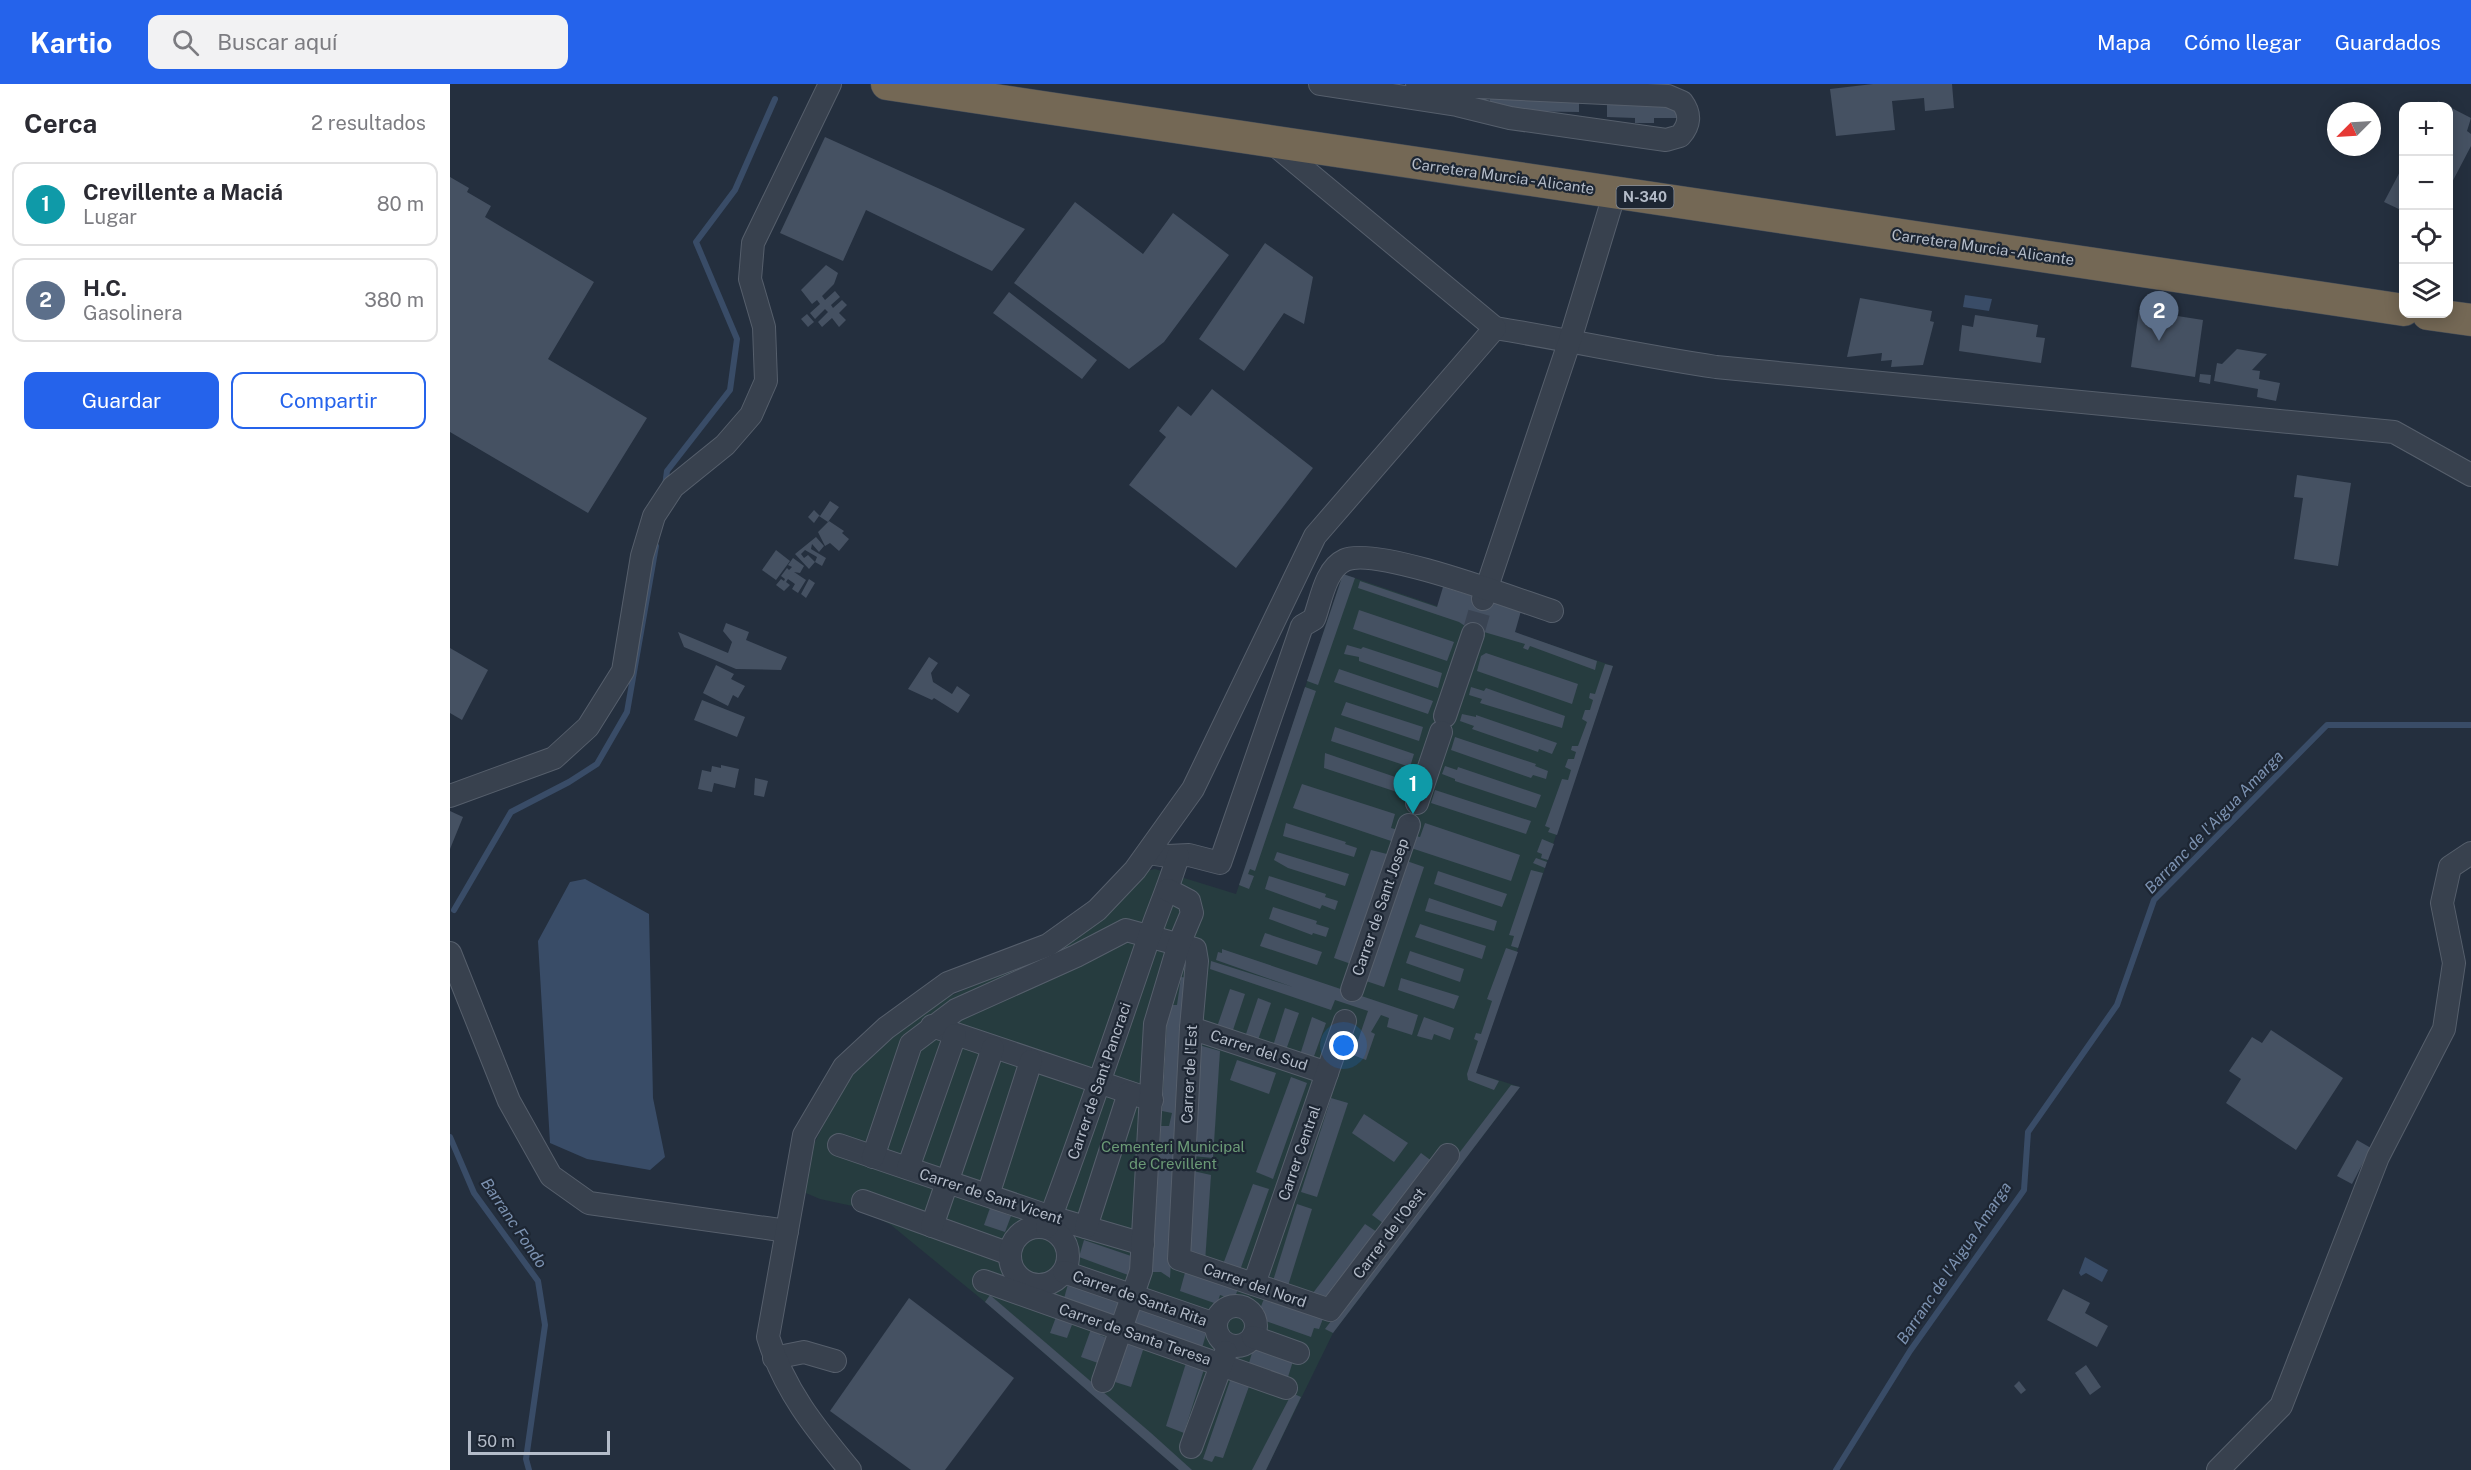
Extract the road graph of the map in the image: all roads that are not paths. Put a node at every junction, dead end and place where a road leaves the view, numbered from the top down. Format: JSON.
{"nodes":[{"id":1,"x":830,"y":84,"type":"edge"},
{"id":2,"x":887,"y":84,"type":"edge"},
{"id":3,"x":1320,"y":84,"type":"edge"},
{"id":4,"x":1417,"y":84,"type":"edge"},
{"id":5,"x":978,"y":90,"type":"edge"},
{"id":6,"x":1270,"y":141,"type":"junction"},
{"id":7,"x":1615,"y":192,"type":"junction"},
{"id":8,"x":2399,"y":309,"type":"edge"},
{"id":9,"x":2453,"y":317,"type":"edge"},
{"id":10,"x":2471,"y":320,"type":"edge"},
{"id":11,"x":1495,"y":328,"type":"junction"},
{"id":12,"x":1570,"y":340,"type":"junction"},
{"id":13,"x":2471,"y":475,"type":"edge"},
{"id":14,"x":1484,"y":594,"type":"junction"},
{"id":15,"x":1552,"y":611,"type":"dead end"},
{"id":16,"x":1473,"y":634,"type":"tunnel mouth"},
{"id":17,"x":450,"y":796,"type":"edge"},
{"id":18,"x":1148,"y":852,"type":"junction"},
{"id":19,"x":2471,"y":853,"type":"edge"},
{"id":20,"x":1178,"y":855,"type":"junction"},
{"id":21,"x":1168,"y":890,"type":"junction"},
{"id":22,"x":1149,"y":935,"type":"junction"},
{"id":23,"x":1179,"y":944,"type":"junction"},
{"id":24,"x":450,"y":953,"type":"edge"},
{"id":25,"x":1352,"y":990,"type":"dead end"},
{"id":26,"x":1345,"y":1021,"type":"dead end"},
{"id":27,"x":932,"y":1026,"type":"junction"},
{"id":28,"x":1191,"y":1028,"type":"junction"},
{"id":29,"x":955,"y":1035,"type":"junction"},
{"id":30,"x":993,"y":1048,"type":"junction"},
{"id":31,"x":1031,"y":1061,"type":"junction"},
{"id":32,"x":1327,"y":1072,"type":"junction"},
{"id":33,"x":1100,"y":1084,"type":"junction"},
{"id":34,"x":1129,"y":1093,"type":"junction"},
{"id":35,"x":1152,"y":1100,"type":"junction"},
{"id":36,"x":839,"y":1145,"type":"dead end"},
{"id":37,"x":1448,"y":1155,"type":"dead end"},
{"id":38,"x":873,"y":1156,"type":"junction"},
{"id":39,"x":908,"y":1168,"type":"junction"},
{"id":40,"x":948,"y":1182,"type":"junction"},
{"id":41,"x":988,"y":1195,"type":"junction"},
{"id":42,"x":863,"y":1202,"type":"dead end"},
{"id":43,"x":1049,"y":1222,"type":"junction"},
{"id":44,"x":932,"y":1226,"type":"junction"},
{"id":45,"x":1086,"y":1227,"type":"junction"},
{"id":46,"x":786,"y":1231,"type":"junction"},
{"id":47,"x":1143,"y":1244,"type":"junction"},
{"id":48,"x":1010,"y":1254,"type":"junction"},
{"id":49,"x":1179,"y":1259,"type":"joint"},
{"id":50,"x":1064,"y":1272,"type":"junction"},
{"id":51,"x":984,"y":1281,"type":"dead end"},
{"id":52,"x":1254,"y":1284,"type":"junction"},
{"id":53,"x":1034,"y":1291,"type":"junction"},
{"id":54,"x":1131,"y":1295,"type":"junction"},
{"id":55,"x":1330,"y":1310,"type":"joint"},
{"id":56,"x":1215,"y":1324,"type":"junction"},
{"id":57,"x":1121,"y":1329,"type":"junction"},
{"id":58,"x":1253,"y":1337,"type":"junction"},
{"id":59,"x":1298,"y":1353,"type":"dead end"},
{"id":60,"x":1225,"y":1355,"type":"junction"},
{"id":61,"x":774,"y":1358,"type":"junction"},
{"id":62,"x":835,"y":1361,"type":"dead end"},
{"id":63,"x":1103,"y":1381,"type":"dead end"},
{"id":64,"x":1286,"y":1388,"type":"dead end"},
{"id":65,"x":1191,"y":1447,"type":"dead end"},
{"id":66,"x":850,"y":1470,"type":"edge"},
{"id":67,"x":2218,"y":1470,"type":"edge"}],
"edges":[{"from":1,"to":17,"type":"street"},
{"from":2,"to":5,"type":"highway","name":"Carretera Murcia - Alicante","number":"N-340"},
{"from":3,"to":4,"type":"street"},
{"from":5,"to":6,"type":"highway","name":"Carretera Murcia - Alicante","number":"N-340"},
{"from":6,"to":7,"type":"highway","name":"Carretera Murcia - Alicante","number":"N-340"},
{"from":6,"to":11,"type":"street"},
{"from":7,"to":8,"type":"highway","name":"Carretera Murcia - Alicante","number":"N-340"},
{"from":7,"to":12,"type":"street"},
{"from":9,"to":10,"type":"highway"},
{"from":11,"to":12,"type":"street"},
{"from":11,"to":18,"type":"street"},
{"from":12,"to":13,"type":"street"},
{"from":12,"to":14,"type":"street"},
{"from":14,"to":15,"type":"street"},
{"from":14,"to":20,"type":"street"},
{"from":16,"to":25,"type":"street","name":"Carrer de Sant Josep"},
{"from":18,"to":20,"type":"street"},
{"from":18,"to":46,"type":"street"},
{"from":19,"to":67,"type":"street"},
{"from":20,"to":21,"type":"street","name":"Carrer de Sant Pancraci"},
{"from":21,"to":22,"type":"street","name":"Carrer de Sant Pancraci"},
{"from":21,"to":23,"type":"street"},
{"from":22,"to":23,"type":"street"},
{"from":22,"to":27,"type":"street"},
{"from":22,"to":33,"type":"street","name":"Carrer de Sant Pancraci"},
{"from":23,"to":28,"type":"street","name":"Carrer de l'Est"},
{"from":23,"to":35,"type":"street"},
{"from":24,"to":46,"type":"street"},
{"from":26,"to":32,"type":"street","name":"Carrer Central"},
{"from":27,"to":29,"type":"street"},
{"from":27,"to":38,"type":"street"},
{"from":28,"to":32,"type":"street","name":"Carrer del Sud"},
{"from":28,"to":49,"type":"street","name":"Carrer de l'Est"},
{"from":29,"to":30,"type":"street"},
{"from":29,"to":39,"type":"street"},
{"from":30,"to":31,"type":"street"},
{"from":30,"to":40,"type":"street"},
{"from":31,"to":33,"type":"street"},
{"from":31,"to":41,"type":"street"},
{"from":32,"to":52,"type":"street","name":"Carrer Central"},
{"from":33,"to":34,"type":"street"},
{"from":33,"to":43,"type":"street","name":"Carrer de Sant Pancraci"},
{"from":34,"to":35,"type":"street"},
{"from":34,"to":45,"type":"street"},
{"from":35,"to":47,"type":"street"},
{"from":36,"to":38,"type":"street","name":"Carrer de Sant Vicent"},
{"from":37,"to":55,"type":"street","name":"Carrer de l'Oest"},
{"from":38,"to":39,"type":"street","name":"Carrer de Sant Vicent"},
{"from":39,"to":40,"type":"street","name":"Carrer de Sant Vicent"},
{"from":40,"to":41,"type":"street","name":"Carrer de Sant Vicent"},
{"from":40,"to":44,"type":"street"},
{"from":41,"to":43,"type":"street","name":"Carrer de Sant Vicent"},
{"from":42,"to":44,"type":"street"},
{"from":43,"to":45,"type":"street","name":"Carrer de Sant Vicent"},
{"from":43,"to":48,"type":"street"},
{"from":43,"to":50,"type":"street"},
{"from":44,"to":48,"type":"street"},
{"from":45,"to":47,"type":"street","name":"Carrer de Sant Vicent"},
{"from":46,"to":61,"type":"street"},
{"from":47,"to":54,"type":"street"},
{"from":48,"to":53,"type":"street"},
{"from":49,"to":52,"type":"street","name":"Carrer del Nord"},
{"from":50,"to":53,"type":"street"},
{"from":50,"to":54,"type":"street","name":"Carrer de Santa Rita"},
{"from":51,"to":53,"type":"street","name":"Carrer de Santa Teresa"},
{"from":52,"to":55,"type":"street","name":"Carrer del Nord"},
{"from":53,"to":57,"type":"street","name":"Carrer de Santa Teresa"},
{"from":54,"to":56,"type":"street","name":"Carrer de Santa Rita"},
{"from":54,"to":57,"type":"street"},
{"from":56,"to":58,"type":"street"},
{"from":56,"to":60,"type":"street"},
{"from":57,"to":60,"type":"street","name":"Carrer de Santa Teresa"},
{"from":57,"to":63,"type":"street"},
{"from":58,"to":59,"type":"street"},
{"from":58,"to":60,"type":"street"},
{"from":60,"to":64,"type":"street","name":"Carrer de Santa Teresa"},
{"from":60,"to":65,"type":"street"},
{"from":61,"to":62,"type":"street"},
{"from":61,"to":66,"type":"street"}]}
